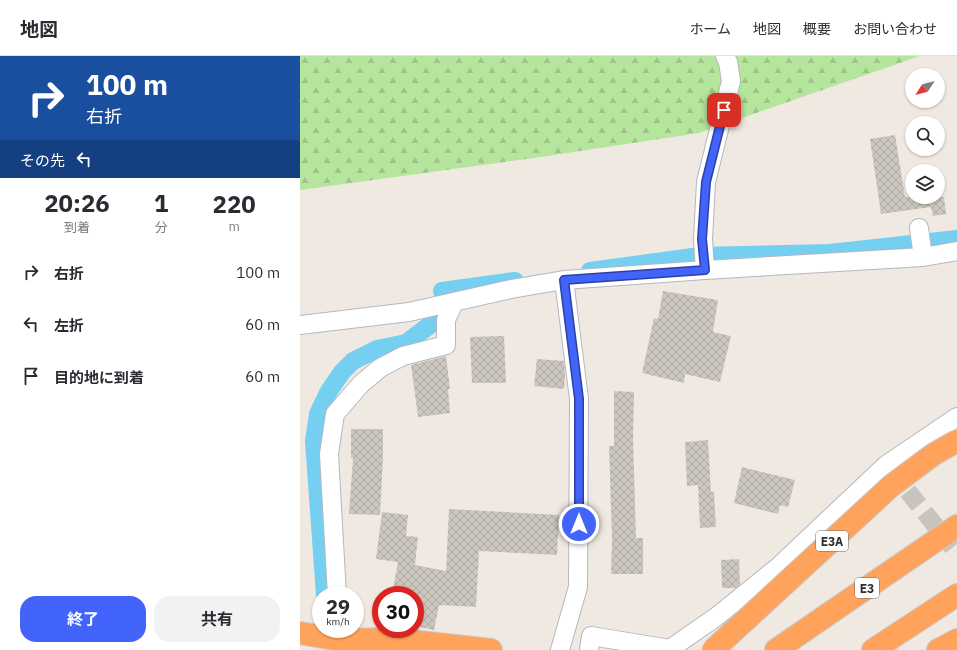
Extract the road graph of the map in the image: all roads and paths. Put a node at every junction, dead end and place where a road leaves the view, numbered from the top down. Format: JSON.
{"nodes":[{"id":1,"x":725,"y":56,"type":"edge"},
{"id":2,"x":919,"y":228,"type":"dead end"},
{"id":3,"x":957,"y":251,"type":"edge"},
{"id":4,"x":923,"y":257,"type":"junction"},
{"id":5,"x":705,"y":270,"type":"junction"},
{"id":6,"x":564,"y":280,"type":"junction"},
{"id":7,"x":454,"y":302,"type":"junction"},
{"id":8,"x":300,"y":325,"type":"edge"},
{"id":9,"x":957,"y":417,"type":"edge"},
{"id":10,"x":957,"y":441,"type":"edge"},
{"id":11,"x":957,"y":526,"type":"edge"},
{"id":12,"x":336,"y":586,"type":"edge"},
{"id":13,"x":957,"y":595,"type":"edge"},
{"id":14,"x":300,"y":633,"type":"edge"},
{"id":15,"x":340,"y":640,"type":"edge"},
{"id":16,"x":957,"y":640,"type":"edge"},
{"id":17,"x":491,"y":650,"type":"edge"},
{"id":18,"x":560,"y":650,"type":"edge"},
{"id":19,"x":589,"y":650,"type":"edge"},
{"id":20,"x":713,"y":650,"type":"edge"},
{"id":21,"x":776,"y":650,"type":"edge"},
{"id":22,"x":873,"y":650,"type":"edge"},
{"id":23,"x":938,"y":650,"type":"edge"}],
"edges":[{"from":1,"to":5,"type":"street"},
{"from":2,"to":4,"type":"street"},
{"from":3,"to":4,"type":"street"},
{"from":4,"to":5,"type":"street"},
{"from":5,"to":6,"type":"street"},
{"from":6,"to":7,"type":"street"},
{"from":6,"to":18,"type":"street"},
{"from":7,"to":8,"type":"street"},
{"from":7,"to":12,"type":"street"},
{"from":9,"to":19,"type":"street"},
{"from":10,"to":20,"type":"highway","number":"E3A","bridge":true},
{"from":11,"to":21,"type":"highway","number":"E3"},
{"from":13,"to":22,"type":"highway"},
{"from":14,"to":15,"type":"highway"},
{"from":15,"to":17,"type":"highway"},
{"from":16,"to":23,"type":"highway"}]}
